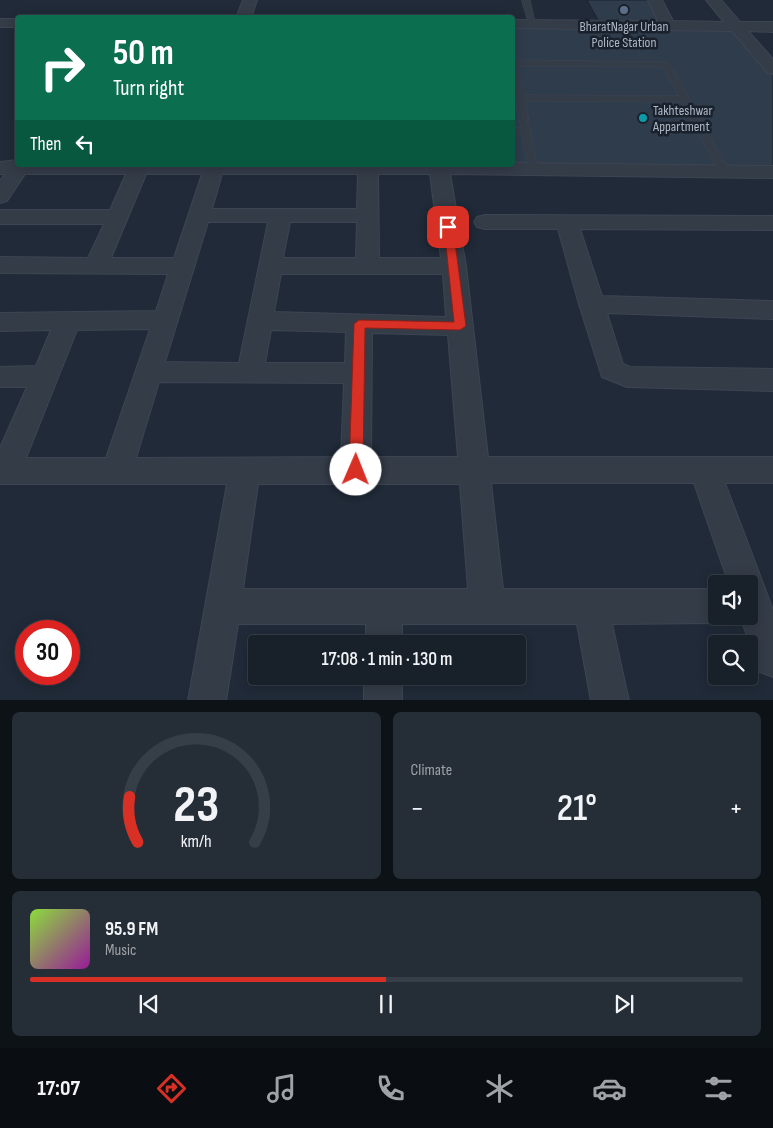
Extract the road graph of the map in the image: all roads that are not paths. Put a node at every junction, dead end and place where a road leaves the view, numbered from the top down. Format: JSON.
{"nodes":[{"id":1,"x":250,"y":0,"type":"edge"},
{"id":2,"x":526,"y":0,"type":"edge"},
{"id":3,"x":655,"y":0,"type":"edge"},
{"id":4,"x":713,"y":0,"type":"edge"},
{"id":5,"x":244,"y":15,"type":"edge"},
{"id":6,"x":0,"y":23,"type":"edge"},
{"id":7,"x":15,"y":23,"type":"edge"},
{"id":8,"x":515,"y":24,"type":"edge"},
{"id":9,"x":533,"y":24,"type":"junction"},
{"id":10,"x":667,"y":24,"type":"junction"},
{"id":11,"x":773,"y":27,"type":"edge"},
{"id":12,"x":736,"y":28,"type":"junction"},
{"id":13,"x":515,"y":63,"type":"edge"},
{"id":14,"x":770,"y":63,"type":"edge"},
{"id":15,"x":516,"y":98,"type":"edge"},
{"id":16,"x":686,"y":99,"type":"junction"},
{"id":17,"x":515,"y":130,"type":"edge"},
{"id":18,"x":526,"y":131,"type":"junction"},
{"id":19,"x":14,"y":167,"type":"edge"},
{"id":20,"x":434,"y":167,"type":"edge"},
{"id":21,"x":139,"y":168,"type":"junction"},
{"id":22,"x":214,"y":168,"type":"junction"},
{"id":23,"x":368,"y":168,"type":"junction"},
{"id":24,"x":533,"y":169,"type":"junction"},
{"id":25,"x":724,"y":171,"type":"junction"},
{"id":26,"x":773,"y":172,"type":"edge"},
{"id":27,"x":0,"y":197,"type":"edge"},
{"id":28,"x":198,"y":215,"type":"junction"},
{"id":29,"x":368,"y":215,"type":"junction"},
{"id":30,"x":280,"y":216,"type":"junction"},
{"id":31,"x":0,"y":217,"type":"edge"},
{"id":32,"x":118,"y":217,"type":"junction"},
{"id":33,"x":485,"y":222,"type":"dead end"},
{"id":34,"x":567,"y":222,"type":"junction"},
{"id":35,"x":773,"y":223,"type":"edge"},
{"id":36,"x":0,"y":266,"type":"edge"},
{"id":37,"x":96,"y":266,"type":"junction"},
{"id":38,"x":182,"y":266,"type":"junction"},
{"id":39,"x":271,"y":266,"type":"junction"},
{"id":40,"x":367,"y":266,"type":"junction"},
{"id":41,"x":454,"y":266,"type":"junction"},
{"id":42,"x":591,"y":304,"type":"junction"},
{"id":43,"x":773,"y":310,"type":"edge"},
{"id":44,"x":165,"y":320,"type":"junction"},
{"id":45,"x":68,"y":321,"type":"junction"},
{"id":46,"x":260,"y":321,"type":"junction"},
{"id":47,"x":0,"y":322,"type":"edge"},
{"id":48,"x":359,"y":324,"type":"junction"},
{"id":49,"x":460,"y":326,"type":"junction"},
{"id":50,"x":148,"y":372,"type":"junction"},
{"id":51,"x":250,"y":373,"type":"junction"},
{"id":52,"x":358,"y":373,"type":"junction"},
{"id":53,"x":45,"y":376,"type":"junction"},
{"id":54,"x":0,"y":377,"type":"edge"},
{"id":55,"x":773,"y":380,"type":"edge"},
{"id":56,"x":356,"y":470,"type":"junction"},
{"id":57,"x":474,"y":470,"type":"junction"},
{"id":58,"x":705,"y":470,"type":"junction"},
{"id":59,"x":773,"y":470,"type":"edge"},
{"id":60,"x":3,"y":471,"type":"edge"},
{"id":61,"x":117,"y":471,"type":"junction"},
{"id":62,"x":245,"y":471,"type":"junction"},
{"id":63,"x":745,"y":575,"type":"edge"},
{"id":64,"x":486,"y":606,"type":"junction"},
{"id":65,"x":591,"y":606,"type":"junction"},
{"id":66,"x":708,"y":606,"type":"edge"},
{"id":67,"x":222,"y":607,"type":"junction"},
{"id":68,"x":384,"y":607,"type":"junction"},
{"id":69,"x":758,"y":611,"type":"edge"},
{"id":70,"x":384,"y":635,"type":"edge"},
{"id":71,"x":773,"y":659,"type":"edge"},
{"id":72,"x":383,"y":685,"type":"edge"},
{"id":73,"x":207,"y":700,"type":"edge"},
{"id":74,"x":383,"y":700,"type":"edge"},
{"id":75,"x":610,"y":700,"type":"edge"}],
"edges":[{"from":1,"to":5,"type":"street"},
{"from":2,"to":9,"type":"lane"},
{"from":3,"to":10,"type":"street"},
{"from":4,"to":12,"type":"street"},
{"from":6,"to":7,"type":"street"},
{"from":8,"to":9,"type":"street"},
{"from":9,"to":10,"type":"street"},
{"from":10,"to":12,"type":"street"},
{"from":11,"to":12,"type":"street"},
{"from":12,"to":14,"type":"street"},
{"from":13,"to":16,"type":"lane"},
{"from":15,"to":16,"type":"lane"},
{"from":15,"to":18,"type":"lane"},
{"from":16,"to":25,"type":"lane"},
{"from":17,"to":18,"type":"lane"},
{"from":18,"to":24,"type":"lane"},
{"from":19,"to":21,"type":"street"},
{"from":19,"to":27,"type":"street"},
{"from":20,"to":23,"type":"street"},
{"from":20,"to":24,"type":"street"},
{"from":20,"to":41,"type":"street"},
{"from":21,"to":22,"type":"street"},
{"from":21,"to":32,"type":"street"},
{"from":22,"to":23,"type":"street"},
{"from":22,"to":28,"type":"street"},
{"from":23,"to":29,"type":"street"},
{"from":24,"to":25,"type":"street"},
{"from":25,"to":26,"type":"street"},
{"from":28,"to":30,"type":"street"},
{"from":28,"to":38,"type":"street"},
{"from":29,"to":30,"type":"street"},
{"from":29,"to":40,"type":"street"},
{"from":30,"to":39,"type":"street"},
{"from":31,"to":32,"type":"street"},
{"from":32,"to":37,"type":"street"},
{"from":33,"to":34,"type":"street"},
{"from":34,"to":35,"type":"street"},
{"from":34,"to":42,"type":"street"},
{"from":36,"to":37,"type":"street"},
{"from":37,"to":38,"type":"street"},
{"from":38,"to":44,"type":"street"},
{"from":39,"to":40,"type":"street"},
{"from":39,"to":46,"type":"street"},
{"from":40,"to":41,"type":"street"},
{"from":41,"to":49,"type":"street"},
{"from":42,"to":43,"type":"street"},
{"from":42,"to":55,"type":"street"},
{"from":44,"to":45,"type":"street"},
{"from":44,"to":50,"type":"street"},
{"from":45,"to":47,"type":"street"},
{"from":45,"to":53,"type":"street"},
{"from":46,"to":48,"type":"street"},
{"from":46,"to":51,"type":"street"},
{"from":48,"to":49,"type":"street"},
{"from":48,"to":52,"type":"street"},
{"from":49,"to":57,"type":"street"},
{"from":50,"to":51,"type":"street"},
{"from":50,"to":61,"type":"street"},
{"from":51,"to":52,"type":"street"},
{"from":52,"to":56,"type":"street"},
{"from":53,"to":54,"type":"street"},
{"from":53,"to":60,"type":"street"},
{"from":56,"to":57,"type":"street"},
{"from":56,"to":62,"type":"street"},
{"from":57,"to":58,"type":"street"},
{"from":57,"to":64,"type":"street"},
{"from":58,"to":59,"type":"street"},
{"from":58,"to":63,"type":"street"},
{"from":60,"to":61,"type":"street"},
{"from":61,"to":62,"type":"street"},
{"from":62,"to":67,"type":"street"},
{"from":64,"to":65,"type":"street"},
{"from":64,"to":68,"type":"street"},
{"from":65,"to":66,"type":"street"},
{"from":65,"to":75,"type":"street"},
{"from":67,"to":68,"type":"street"},
{"from":67,"to":73,"type":"street"},
{"from":68,"to":70,"type":"street"},
{"from":69,"to":71,"type":"street"},
{"from":72,"to":74,"type":"street"}]}
